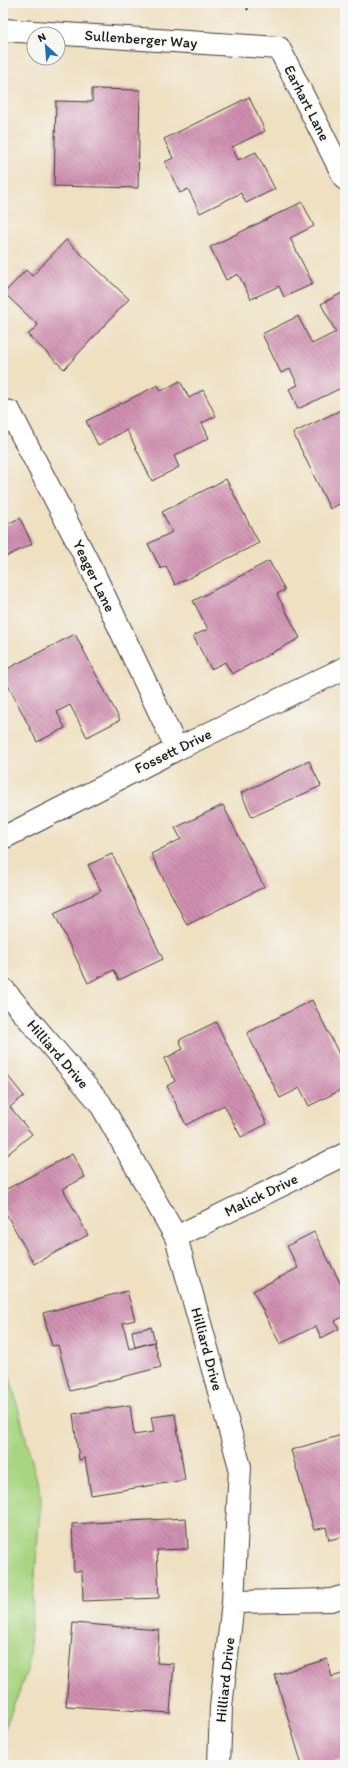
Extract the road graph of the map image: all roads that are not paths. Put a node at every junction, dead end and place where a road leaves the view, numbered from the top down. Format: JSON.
{"nodes":[{"id":1,"x":3,"y":30,"type":"edge"},
{"id":2,"x":279,"y":48,"type":"joint"},
{"id":3,"x":345,"y":179,"type":"edge"},
{"id":4,"x":3,"y":411,"type":"edge"},
{"id":5,"x":345,"y":668,"type":"edge"},
{"id":6,"x":177,"y":749,"type":"junction"},
{"id":7,"x":3,"y":838,"type":"edge"},
{"id":8,"x":3,"y":989,"type":"edge"},
{"id":9,"x":345,"y":1154,"type":"edge"},
{"id":10,"x":176,"y":1237,"type":"junction"},
{"id":11,"x":345,"y":1596,"type":"edge"},
{"id":12,"x":233,"y":1602,"type":"junction"},
{"id":13,"x":219,"y":1765,"type":"edge"}],
"edges":[{"from":1,"to":2,"type":"street","name":"Sullenberger Way"},
{"from":2,"to":3,"type":"street","name":"Earhart Lane"},
{"from":4,"to":6,"type":"street","name":"Yeager Lane"},
{"from":5,"to":6,"type":"street","name":"Fossett Drive"},
{"from":6,"to":7,"type":"street","name":"Fossett Drive"},
{"from":8,"to":10,"type":"street","name":"Hilliard Drive"},
{"from":9,"to":10,"type":"street","name":"Malick Drive"},
{"from":10,"to":12,"type":"street","name":"Hilliard Drive"},
{"from":11,"to":12,"type":"street"},
{"from":12,"to":13,"type":"street","name":"Hilliard Drive"}]}
